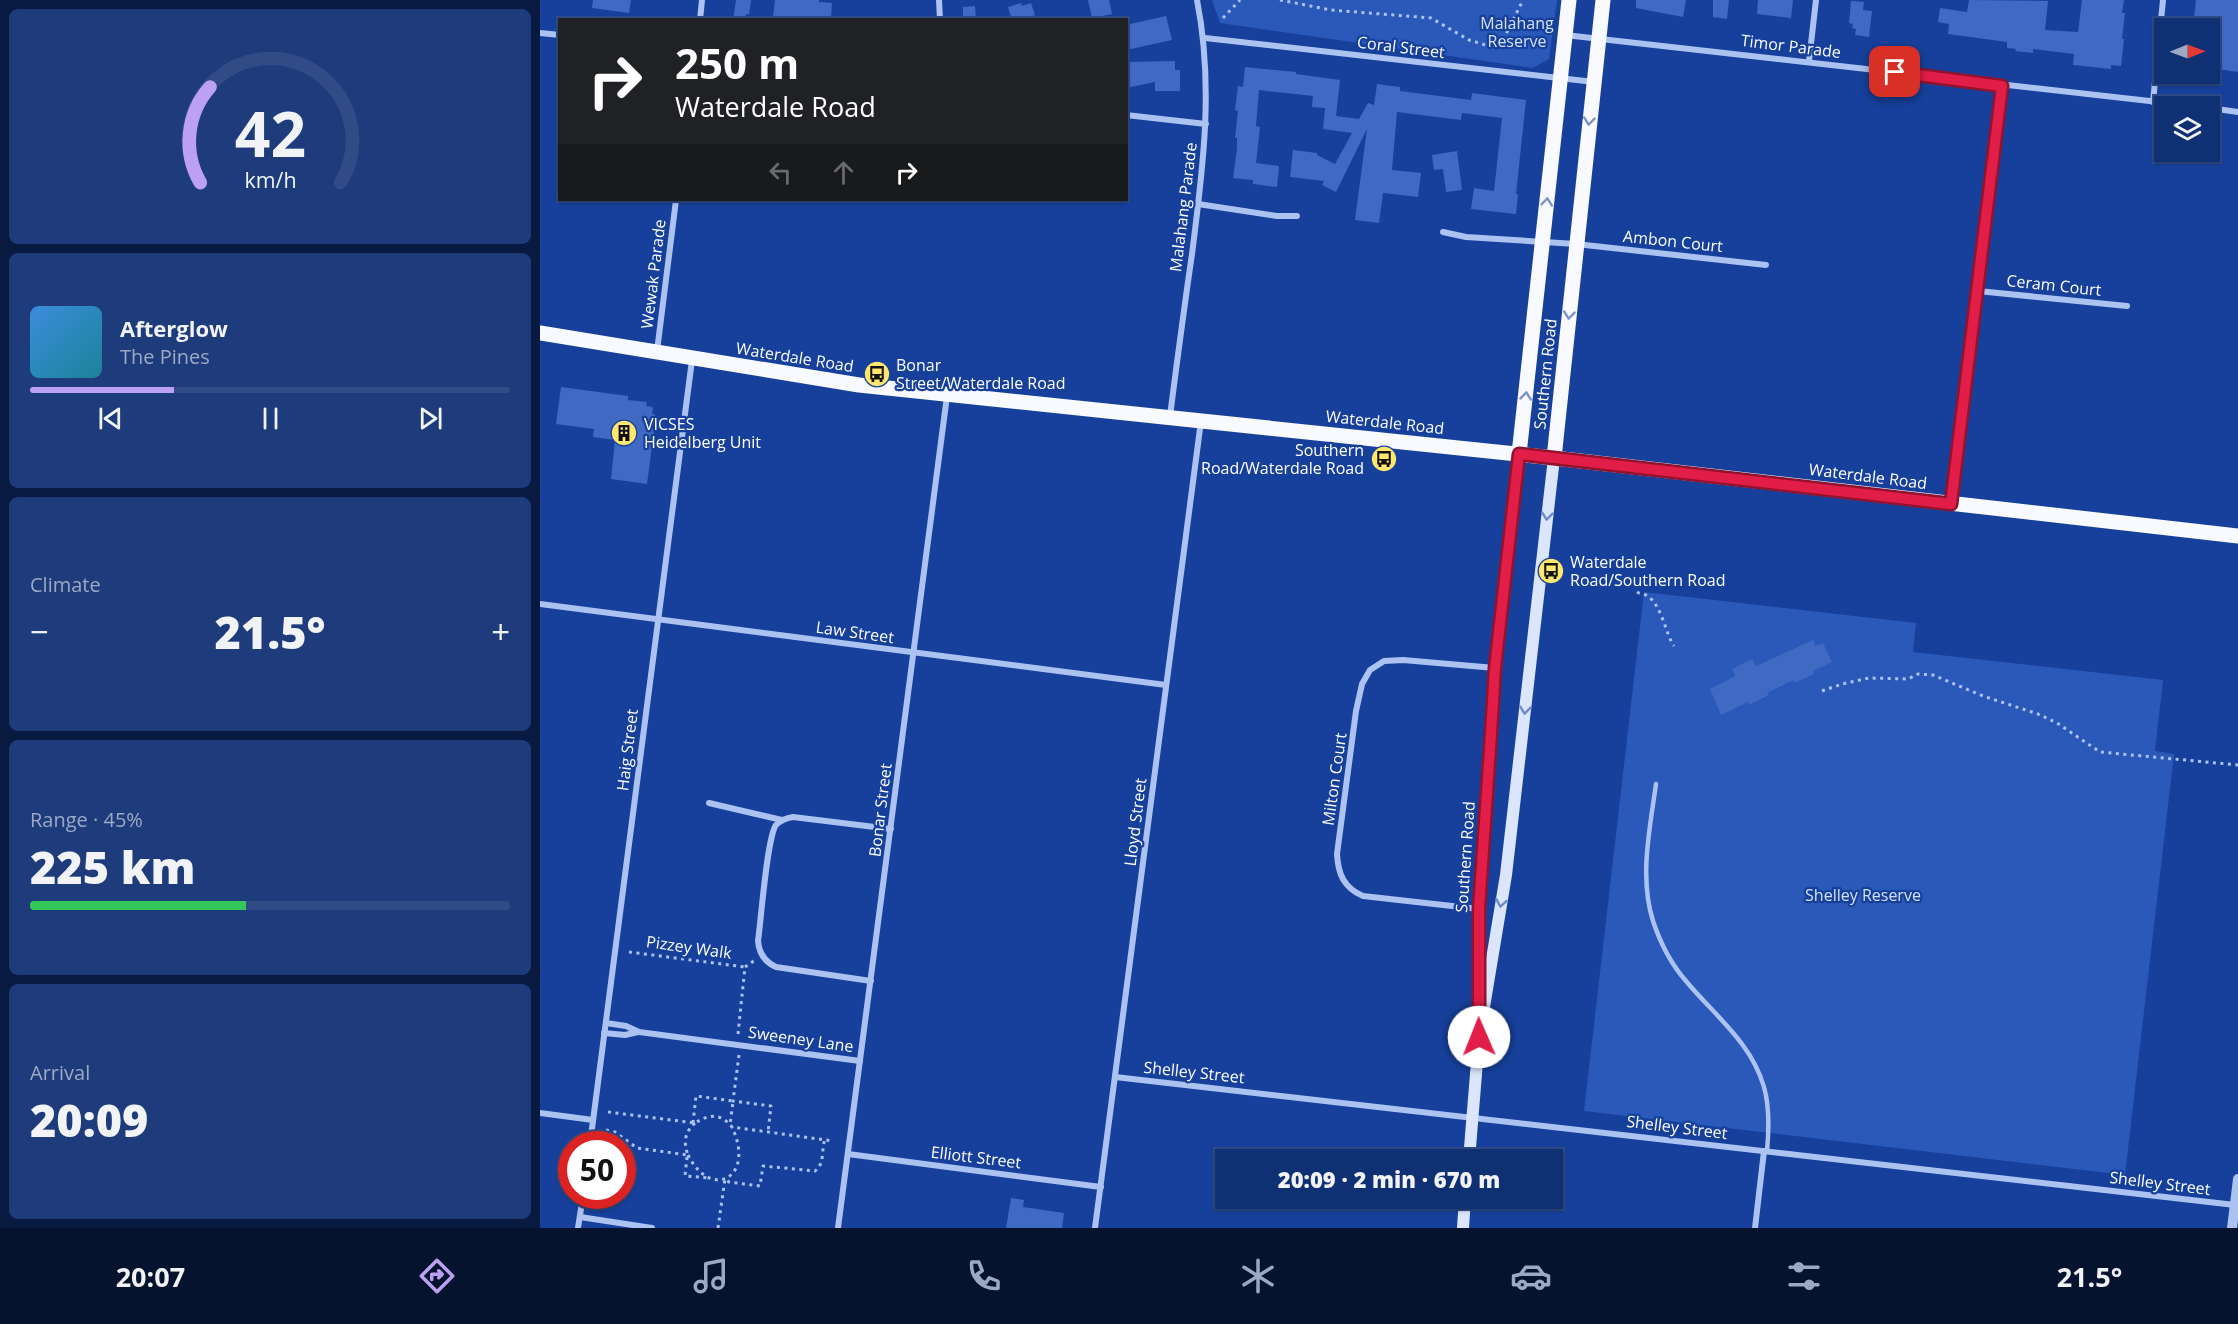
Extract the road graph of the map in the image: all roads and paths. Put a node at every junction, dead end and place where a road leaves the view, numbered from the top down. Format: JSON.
{"nodes":[{"id":1,"x":702,"y":0,"type":"edge"},
{"id":2,"x":939,"y":0,"type":"edge"},
{"id":3,"x":1197,"y":0,"type":"edge"},
{"id":4,"x":1240,"y":0,"type":"edge"},
{"id":5,"x":1280,"y":0,"type":"edge"},
{"id":6,"x":1523,"y":0,"type":"edge"},
{"id":7,"x":1569,"y":0,"type":"edge"},
{"id":8,"x":1603,"y":0,"type":"edge"},
{"id":9,"x":1816,"y":0,"type":"edge"},
{"id":10,"x":2163,"y":0,"type":"edge"},
{"id":11,"x":700,"y":18,"type":"edge"},
{"id":12,"x":940,"y":18,"type":"edge"},
{"id":13,"x":1224,"y":18,"type":"dead end"},
{"id":14,"x":540,"y":33,"type":"edge"},
{"id":15,"x":558,"y":35,"type":"edge"},
{"id":16,"x":1564,"y":35,"type":"junction"},
{"id":17,"x":1205,"y":38,"type":"junction"},
{"id":18,"x":1598,"y":38,"type":"junction"},
{"id":19,"x":1809,"y":62,"type":"junction"},
{"id":20,"x":1560,"y":78,"type":"junction"},
{"id":21,"x":1594,"y":82,"type":"junction"},
{"id":22,"x":2002,"y":86,"type":"junction"},
{"id":23,"x":2153,"y":102,"type":"joint"},
{"id":24,"x":2220,"y":109,"type":"edge"},
{"id":25,"x":2238,"y":112,"type":"edge"},
{"id":26,"x":1128,"y":115,"type":"edge"},
{"id":27,"x":1206,"y":124,"type":"junction"},
{"id":28,"x":676,"y":201,"type":"edge"},
{"id":29,"x":1198,"y":204,"type":"junction"},
{"id":30,"x":1297,"y":216,"type":"dead end"},
{"id":31,"x":1443,"y":232,"type":"dead end"},
{"id":32,"x":1542,"y":242,"type":"junction"},
{"id":33,"x":1576,"y":244,"type":"junction"},
{"id":34,"x":1766,"y":265,"type":"dead end"},
{"id":35,"x":1978,"y":291,"type":"junction"},
{"id":36,"x":2127,"y":306,"type":"dead end"},
{"id":37,"x":540,"y":333,"type":"edge"},
{"id":38,"x":657,"y":352,"type":"junction"},
{"id":39,"x":692,"y":359,"type":"junction"},
{"id":40,"x":948,"y":395,"type":"junction"},
{"id":41,"x":1170,"y":417,"type":"junction"},
{"id":42,"x":1201,"y":420,"type":"junction"},
{"id":43,"x":1519,"y":454,"type":"junction"},
{"id":44,"x":1554,"y":458,"type":"junction"},
{"id":45,"x":1951,"y":504,"type":"junction"},
{"id":46,"x":2234,"y":537,"type":"edge"},
{"id":47,"x":1637,"y":592,"type":"dead end"},
{"id":48,"x":540,"y":604,"type":"edge"},
{"id":49,"x":658,"y":619,"type":"junction"},
{"id":50,"x":1674,"y":646,"type":"dead end"},
{"id":51,"x":914,"y":653,"type":"junction"},
{"id":52,"x":1495,"y":668,"type":"junction"},
{"id":53,"x":1166,"y":686,"type":"junction"},
{"id":54,"x":1822,"y":691,"type":"dead end"},
{"id":55,"x":2238,"y":765,"type":"edge"},
{"id":56,"x":1656,"y":784,"type":"dead end"},
{"id":57,"x":709,"y":803,"type":"dead end"},
{"id":58,"x":782,"y":820,"type":"junction"},
{"id":59,"x":891,"y":829,"type":"junction"},
{"id":60,"x":1479,"y":909,"type":"junction"},
{"id":61,"x":629,"y":952,"type":"dead end"},
{"id":62,"x":745,"y":967,"type":"dead end"},
{"id":63,"x":871,"y":981,"type":"junction"},
{"id":64,"x":606,"y":1023,"type":"junction"},
{"id":65,"x":639,"y":1032,"type":"junction"},
{"id":66,"x":604,"y":1033,"type":"junction"},
{"id":67,"x":1479,"y":1037,"type":"junction"},
{"id":68,"x":860,"y":1061,"type":"junction"},
{"id":69,"x":1115,"y":1077,"type":"junction"},
{"id":70,"x":733,"y":1101,"type":"junction"},
{"id":71,"x":608,"y":1112,"type":"dead end"},
{"id":72,"x":540,"y":1113,"type":"edge"},
{"id":73,"x":1472,"y":1116,"type":"junction"},
{"id":74,"x":593,"y":1120,"type":"junction"},
{"id":75,"x":694,"y":1123,"type":"junction"},
{"id":76,"x":731,"y":1126,"type":"junction"},
{"id":77,"x":606,"y":1130,"type":"dead end"},
{"id":78,"x":592,"y":1131,"type":"edge"},
{"id":79,"x":768,"y":1132,"type":"junction"},
{"id":80,"x":825,"y":1139,"type":"junction"},
{"id":81,"x":833,"y":1141,"type":"dead end"},
{"id":82,"x":1470,"y":1149,"type":"edge"},
{"id":83,"x":1765,"y":1151,"type":"junction"},
{"id":84,"x":848,"y":1154,"type":"junction"},
{"id":85,"x":688,"y":1155,"type":"junction"},
{"id":86,"x":710,"y":1178,"type":"junction"},
{"id":87,"x":724,"y":1179,"type":"junction"},
{"id":88,"x":2238,"y":1179,"type":"edge"},
{"id":89,"x":1101,"y":1187,"type":"junction"},
{"id":90,"x":2235,"y":1205,"type":"junction"},
{"id":91,"x":581,"y":1209,"type":"edge"},
{"id":92,"x":1464,"y":1209,"type":"edge"},
{"id":93,"x":580,"y":1217,"type":"junction"},
{"id":94,"x":579,"y":1228,"type":"edge"},
{"id":95,"x":652,"y":1228,"type":"edge"},
{"id":96,"x":718,"y":1228,"type":"edge"},
{"id":97,"x":838,"y":1228,"type":"edge"},
{"id":98,"x":1095,"y":1228,"type":"edge"},
{"id":99,"x":1463,"y":1228,"type":"edge"},
{"id":100,"x":1755,"y":1228,"type":"edge"},
{"id":101,"x":2232,"y":1228,"type":"edge"}],
"edges":[{"from":1,"to":11,"type":"street"},
{"from":2,"to":12,"type":"street"},
{"from":3,"to":17,"type":"street","name":"Malahang Parade"},
{"from":4,"to":13,"type":"path"},
{"from":5,"to":6,"type":"path"},
{"from":7,"to":16,"type":"main road","name":"Southern Road"},
{"from":8,"to":18,"type":"main road","name":"Southern Road"},
{"from":9,"to":19,"type":"street"},
{"from":10,"to":23,"type":"street"},
{"from":14,"to":15,"type":"street"},
{"from":16,"to":18,"type":"street","name":"Timor Parade"},
{"from":16,"to":20,"type":"main road","name":"Southern Road"},
{"from":17,"to":20,"type":"street","name":"Coral Street"},
{"from":17,"to":27,"type":"street","name":"Malahang Parade"},
{"from":18,"to":19,"type":"street","name":"Timor Parade"},
{"from":18,"to":21,"type":"main road","name":"Southern Road"},
{"from":19,"to":22,"type":"street","name":"Timor Parade"},
{"from":20,"to":21,"type":"street","name":"Coral Street"},
{"from":32,"to":20,"type":"main road","name":"Southern Road","one_way":true},
{"from":21,"to":33,"type":"main road","name":"Southern Road","one_way":true},
{"from":22,"to":23,"type":"street","name":"Timor Parade"},
{"from":22,"to":35,"type":"street"},
{"from":24,"to":25,"type":"street"},
{"from":26,"to":27,"type":"street"},
{"from":27,"to":29,"type":"street","name":"Malahang Parade"},
{"from":28,"to":38,"type":"street","name":"Wewak Parade"},
{"from":29,"to":30,"type":"street"},
{"from":29,"to":41,"type":"street","name":"Malahang Parade"},
{"from":31,"to":32,"type":"street","name":"Ambon Court"},
{"from":32,"to":33,"type":"street","name":"Ambon Court"},
{"from":43,"to":32,"type":"main road","name":"Southern Road","one_way":true},
{"from":33,"to":34,"type":"street","name":"Ambon Court"},
{"from":33,"to":44,"type":"main road","name":"Southern Road","one_way":true},
{"from":35,"to":36,"type":"street","name":"Ceram Court"},
{"from":35,"to":45,"type":"street"},
{"from":37,"to":38,"type":"main road","name":"Waterdale Road"},
{"from":38,"to":39,"type":"main road","name":"Waterdale Road"},
{"from":39,"to":40,"type":"main road","name":"Waterdale Road"},
{"from":39,"to":49,"type":"street","name":"Haig Street"},
{"from":40,"to":41,"type":"main road","name":"Waterdale Road"},
{"from":40,"to":51,"type":"street","name":"Bonar Street"},
{"from":41,"to":42,"type":"main road","name":"Waterdale Road"},
{"from":42,"to":43,"type":"main road","name":"Waterdale Road"},
{"from":42,"to":53,"type":"street","name":"Lloyd Street"},
{"from":43,"to":44,"type":"main road","name":"Waterdale Road"},
{"from":43,"to":52,"type":"main road","name":"Southern Road"},
{"from":44,"to":45,"type":"main road","name":"Waterdale Road"},
{"from":44,"to":67,"type":"main road","name":"Southern Road","one_way":true},
{"from":45,"to":46,"type":"main road","name":"Waterdale Road"},
{"from":47,"to":50,"type":"path"},
{"from":48,"to":49,"type":"street","name":"Law Street"},
{"from":49,"to":51,"type":"street","name":"Law Street"},
{"from":49,"to":64,"type":"street","name":"Haig Street"},
{"from":51,"to":53,"type":"street","name":"Law Street"},
{"from":51,"to":59,"type":"street","name":"Bonar Street"},
{"from":52,"to":60,"type":"main road","name":"Southern Road"},
{"from":52,"to":60,"type":"street","name":"Milton Court"},
{"from":53,"to":69,"type":"street","name":"Lloyd Street"},
{"from":54,"to":55,"type":"path"},
{"from":56,"to":83,"type":"lane"},
{"from":57,"to":58,"type":"street"},
{"from":58,"to":59,"type":"street"},
{"from":58,"to":63,"type":"street"},
{"from":59,"to":63,"type":"street","name":"Bonar Street"},
{"from":60,"to":67,"type":"main road","name":"Southern Road"},
{"from":61,"to":62,"type":"path","name":"Pizzey Walk"},
{"from":63,"to":68,"type":"street","name":"Bonar Street"},
{"from":64,"to":65,"type":"street"},
{"from":64,"to":66,"type":"street","name":"Haig Street"},
{"from":65,"to":66,"type":"street"},
{"from":65,"to":68,"type":"street","name":"Sweeney Lane"},
{"from":66,"to":74,"type":"street","name":"Haig Street"},
{"from":67,"to":73,"type":"main road","name":"Southern Road"},
{"from":68,"to":84,"type":"street","name":"Bonar Street"},
{"from":69,"to":73,"type":"street","name":"Shelley Street"},
{"from":69,"to":89,"type":"street","name":"Lloyd Street"},
{"from":70,"to":75,"type":"path"},
{"from":70,"to":76,"type":"path"},
{"from":70,"to":79,"type":"path"},
{"from":71,"to":75,"type":"path"},
{"from":72,"to":74,"type":"street"},
{"from":73,"to":82,"type":"main road","name":"Southern Road"},
{"from":73,"to":83,"type":"street","name":"Shelley Street"},
{"from":74,"to":78,"type":"street","name":"Haig Street"},
{"from":75,"to":76,"type":"path"},
{"from":75,"to":85,"type":"path"},
{"from":76,"to":79,"type":"path"},
{"from":76,"to":87,"type":"path"},
{"from":77,"to":85,"type":"path"},
{"from":79,"to":80,"type":"path"},
{"from":80,"to":81,"type":"path"},
{"from":80,"to":87,"type":"path"},
{"from":83,"to":90,"type":"street","name":"Shelley Street"},
{"from":83,"to":100,"type":"street"},
{"from":84,"to":89,"type":"street","name":"Elliott Street"},
{"from":84,"to":97,"type":"street","name":"Bonar Street"},
{"from":85,"to":86,"type":"path"},
{"from":85,"to":86,"type":"path"},
{"from":86,"to":87,"type":"path"},
{"from":87,"to":96,"type":"path"},
{"from":88,"to":90,"type":"street"},
{"from":89,"to":98,"type":"street","name":"Lloyd Street"},
{"from":90,"to":101,"type":"street"},
{"from":91,"to":93,"type":"street"},
{"from":92,"to":99,"type":"main road"},
{"from":93,"to":94,"type":"street"},
{"from":93,"to":95,"type":"street"}]}
